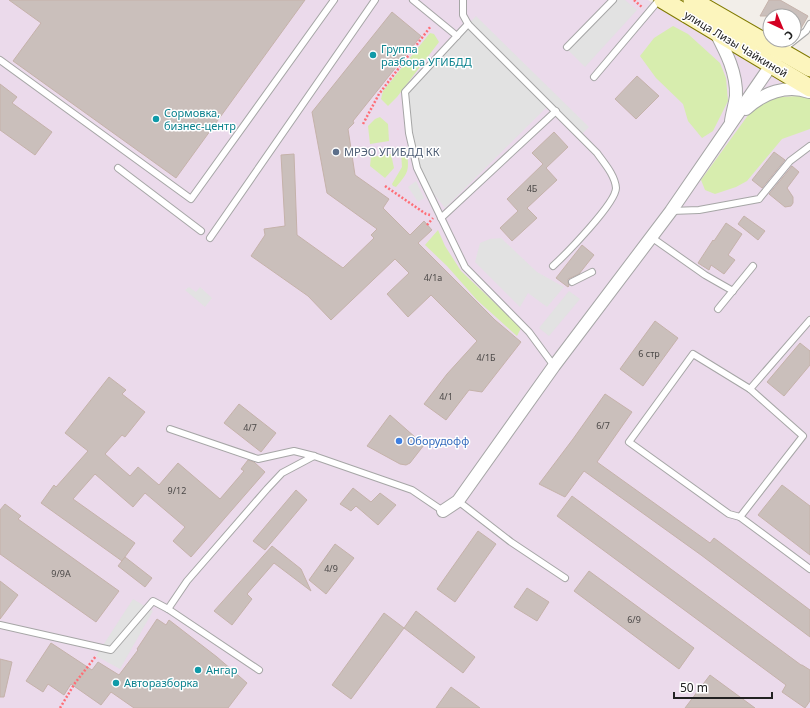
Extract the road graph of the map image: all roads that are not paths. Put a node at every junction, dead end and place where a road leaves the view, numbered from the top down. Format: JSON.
{"nodes":[{"id":1,"x":334,"y":0,"type":"edge"},
{"id":2,"x":375,"y":0,"type":"edge"},
{"id":3,"x":413,"y":0,"type":"edge"},
{"id":4,"x":463,"y":0,"type":"edge"},
{"id":5,"x":613,"y":0,"type":"edge"},
{"id":6,"x":659,"y":0,"type":"edge"},
{"id":7,"x":663,"y":0,"type":"edge"},
{"id":8,"x":692,"y":0,"type":"edge"},
{"id":9,"x":468,"y":24,"type":"junction"},
{"id":10,"x":810,"y":24,"type":"edge"},
{"id":11,"x":716,"y":32,"type":"junction"},
{"id":12,"x":457,"y":36,"type":"junction"},
{"id":13,"x":567,"y":47,"type":"dead end"},
{"id":14,"x":781,"y":50,"type":"junction"},
{"id":15,"x":0,"y":60,"type":"edge"},
{"id":16,"x":771,"y":65,"type":"junction"},
{"id":17,"x":810,"y":68,"type":"edge"},
{"id":18,"x":594,"y":77,"type":"dead end"},
{"id":19,"x":810,"y":88,"type":"edge"},
{"id":20,"x":810,"y":92,"type":"edge"},
{"id":21,"x":556,"y":111,"type":"junction"},
{"id":22,"x":729,"y":128,"type":"junction"},
{"id":23,"x":810,"y":146,"type":"edge"},
{"id":24,"x":118,"y":168,"type":"dead end"},
{"id":25,"x":671,"y":211,"type":"junction"},
{"id":26,"x":441,"y":218,"type":"junction"},
{"id":27,"x":201,"y":231,"type":"dead end"},
{"id":28,"x":650,"y":237,"type":"junction"},
{"id":29,"x":210,"y":238,"type":"dead end"},
{"id":30,"x":553,"y":266,"type":"dead end"},
{"id":31,"x":753,"y":266,"type":"dead end"},
{"id":32,"x":592,"y":272,"type":"dead end"},
{"id":33,"x":572,"y":282,"type":"dead end"},
{"id":34,"x":733,"y":291,"type":"junction"},
{"id":35,"x":718,"y":309,"type":"dead end"},
{"id":36,"x":810,"y":320,"type":"edge"},
{"id":37,"x":554,"y":366,"type":"junction"},
{"id":38,"x":750,"y":389,"type":"junction"},
{"id":39,"x":170,"y":429,"type":"dead end"},
{"id":40,"x":314,"y":456,"type":"junction"},
{"id":41,"x":458,"y":501,"type":"junction"},
{"id":42,"x":443,"y":511,"type":"joint"},
{"id":43,"x":740,"y":517,"type":"junction"},
{"id":44,"x":810,"y":569,"type":"edge"},
{"id":45,"x":565,"y":578,"type":"dead end"},
{"id":46,"x":168,"y":609,"type":"junction"},
{"id":47,"x":0,"y":625,"type":"edge"},
{"id":48,"x":259,"y":670,"type":"dead end"}],
"edges":[{"from":1,"to":15,"type":"lane"},
{"from":2,"to":29,"type":"lane"},
{"from":3,"to":12,"type":"lane"},
{"from":4,"to":9,"type":"lane"},
{"from":5,"to":13,"type":"lane"},
{"from":6,"to":18,"type":"lane"},
{"from":7,"to":11,"type":"main road","name":"улица Лизы Чайкиной"},
{"from":8,"to":14,"type":"main road","name":"улица Лизы Чайкиной"},
{"from":9,"to":12,"type":"lane"},
{"from":9,"to":21,"type":"lane"},
{"from":10,"to":14,"type":"lane"},
{"from":11,"to":16,"type":"main road","name":"улица Лизы Чайкиной"},
{"from":11,"to":22,"type":"street"},
{"from":12,"to":26,"type":"lane"},
{"from":14,"to":16,"type":"street"},
{"from":14,"to":17,"type":"main road","name":"улица Лизы Чайкиной"},
{"from":16,"to":19,"type":"main road","name":"улица Лизы Чайкиной"},
{"from":16,"to":22,"type":"street"},
{"from":20,"to":22,"type":"street"},
{"from":21,"to":26,"type":"lane"},
{"from":21,"to":30,"type":"lane"},
{"from":22,"to":25,"type":"street"},
{"from":23,"to":25,"type":"lane"},
{"from":24,"to":27,"type":"lane"},
{"from":25,"to":28,"type":"street"},
{"from":26,"to":37,"type":"lane"},
{"from":28,"to":34,"type":"lane"},
{"from":28,"to":37,"type":"street"},
{"from":31,"to":34,"type":"lane"},
{"from":32,"to":33,"type":"lane"},
{"from":34,"to":35,"type":"lane"},
{"from":36,"to":38,"type":"lane"},
{"from":37,"to":41,"type":"street"},
{"from":38,"to":43,"type":"lane"},
{"from":38,"to":43,"type":"lane"},
{"from":39,"to":40,"type":"lane"},
{"from":40,"to":42,"type":"lane"},
{"from":40,"to":46,"type":"lane"},
{"from":41,"to":42,"type":"street"},
{"from":41,"to":45,"type":"lane"},
{"from":43,"to":44,"type":"lane"},
{"from":46,"to":47,"type":"lane"},
{"from":46,"to":48,"type":"lane"}]}
